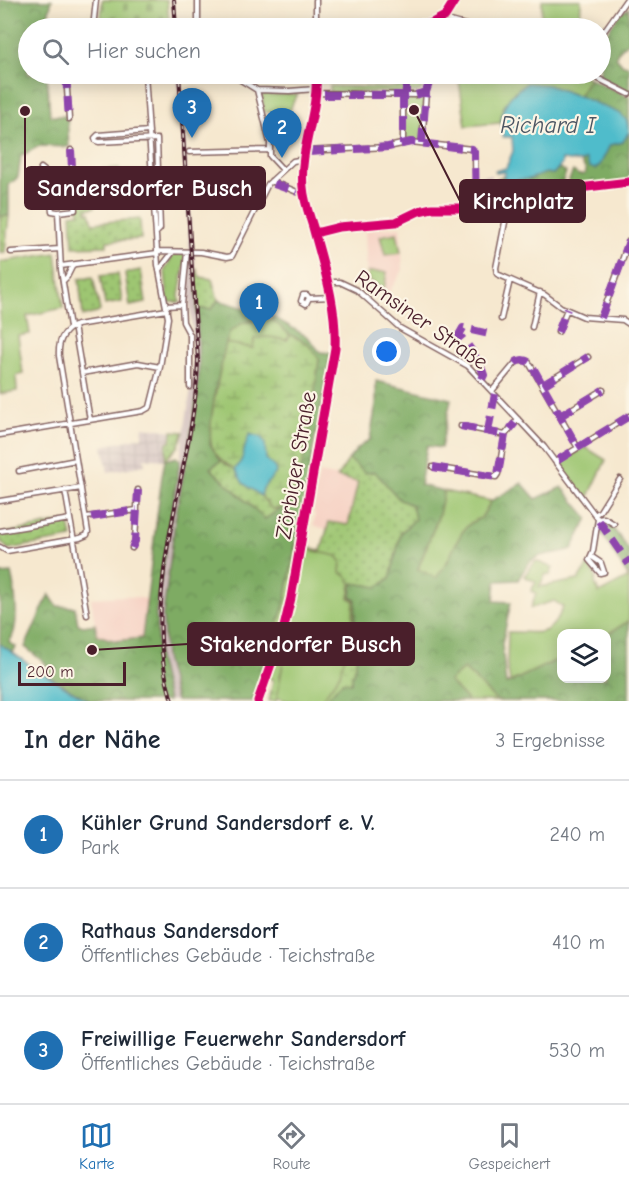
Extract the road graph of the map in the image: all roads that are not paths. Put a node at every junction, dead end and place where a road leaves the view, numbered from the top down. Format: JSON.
{"nodes":[{"id":1,"x":96,"y":0,"type":"edge"},
{"id":2,"x":198,"y":0,"type":"edge"},
{"id":3,"x":316,"y":0,"type":"edge"},
{"id":4,"x":455,"y":0,"type":"edge"},
{"id":5,"x":626,"y":0,"type":"edge"},
{"id":6,"x":445,"y":16,"type":"joint"},
{"id":7,"x":94,"y":18,"type":"edge"},
{"id":8,"x":198,"y":18,"type":"edge"},
{"id":9,"x":313,"y":18,"type":"edge"},
{"id":10,"x":442,"y":18,"type":"edge"},
{"id":11,"x":611,"y":21,"type":"edge"},
{"id":12,"x":67,"y":84,"type":"edge"},
{"id":13,"x":146,"y":84,"type":"edge"},
{"id":14,"x":247,"y":84,"type":"edge"},
{"id":15,"x":316,"y":84,"type":"edge"},
{"id":16,"x":405,"y":84,"type":"edge"},
{"id":17,"x":429,"y":84,"type":"edge"},
{"id":18,"x":609,"y":84,"type":"edge"},
{"id":19,"x":257,"y":90,"type":"junction"},
{"id":20,"x":316,"y":91,"type":"junction"},
{"id":21,"x":426,"y":92,"type":"junction"},
{"id":22,"x":404,"y":94,"type":"junction"},
{"id":23,"x":629,"y":94,"type":"edge"},
{"id":24,"x":69,"y":119,"type":"dead end"},
{"id":25,"x":149,"y":131,"type":"junction"},
{"id":26,"x":149,"y":139,"type":"junction"},
{"id":27,"x":423,"y":143,"type":"junction"},
{"id":28,"x":403,"y":144,"type":"junction"},
{"id":29,"x":71,"y":150,"type":"dead end"},
{"id":30,"x":270,"y":150,"type":"junction"},
{"id":31,"x":304,"y":151,"type":"junction"},
{"id":32,"x":189,"y":152,"type":"dead end"},
{"id":33,"x":304,"y":159,"type":"junction"},
{"id":34,"x":41,"y":168,"type":"dead end"},
{"id":35,"x":283,"y":170,"type":"junction"},
{"id":36,"x":152,"y":173,"type":"junction"},
{"id":37,"x":159,"y":173,"type":"junction"},
{"id":38,"x":271,"y":181,"type":"junction"},
{"id":39,"x":629,"y":182,"type":"edge"},
{"id":40,"x":297,"y":192,"type":"dead end"},
{"id":41,"x":156,"y":201,"type":"junction"},
{"id":42,"x":508,"y":206,"type":"junction"},
{"id":43,"x":476,"y":210,"type":"junction"},
{"id":44,"x":58,"y":212,"type":"junction"},
{"id":45,"x":315,"y":233,"type":"junction"},
{"id":46,"x":629,"y":241,"type":"edge"},
{"id":47,"x":60,"y":249,"type":"junction"},
{"id":48,"x":11,"y":252,"type":"dead end"},
{"id":49,"x":157,"y":252,"type":"junction"},
{"id":50,"x":173,"y":252,"type":"junction"},
{"id":51,"x":189,"y":252,"type":"junction"},
{"id":52,"x":627,"y":255,"type":"edge"},
{"id":53,"x":73,"y":265,"type":"junction"},
{"id":54,"x":61,"y":266,"type":"junction"},
{"id":55,"x":159,"y":270,"type":"junction"},
{"id":56,"x":63,"y":280,"type":"junction"},
{"id":57,"x":510,"y":280,"type":"junction"},
{"id":58,"x":329,"y":282,"type":"junction"},
{"id":59,"x":540,"y":292,"type":"junction"},
{"id":60,"x":332,"y":297,"type":"junction"},
{"id":61,"x":309,"y":298,"type":"dead end"},
{"id":62,"x":182,"y":305,"type":"junction"},
{"id":63,"x":166,"y":308,"type":"junction"},
{"id":64,"x":567,"y":309,"type":"junction"},
{"id":65,"x":601,"y":318,"type":"junction"},
{"id":66,"x":501,"y":319,"type":"dead end"},
{"id":67,"x":629,"y":324,"type":"edge"},
{"id":68,"x":72,"y":327,"type":"junction"},
{"id":69,"x":532,"y":327,"type":"dead end"},
{"id":70,"x":558,"y":332,"type":"dead end"},
{"id":71,"x":588,"y":357,"type":"dead end"},
{"id":72,"x":160,"y":367,"type":"junction"},
{"id":73,"x":82,"y":372,"type":"junction"},
{"id":74,"x":543,"y":385,"type":"junction"},
{"id":75,"x":190,"y":387,"type":"dead end"},
{"id":76,"x":603,"y":390,"type":"dead end"},
{"id":77,"x":492,"y":391,"type":"junction"},
{"id":78,"x":560,"y":416,"type":"junction"},
{"id":79,"x":629,"y":416,"type":"edge"},
{"id":80,"x":518,"y":419,"type":"junction"},
{"id":81,"x":90,"y":420,"type":"junction"},
{"id":82,"x":70,"y":423,"type":"junction"},
{"id":83,"x":461,"y":426,"type":"dead end"},
{"id":84,"x":0,"y":435,"type":"edge"},
{"id":85,"x":505,"y":435,"type":"junction"},
{"id":86,"x":578,"y":448,"type":"junction"},
{"id":87,"x":76,"y":460,"type":"junction"},
{"id":88,"x":555,"y":462,"type":"junction"},
{"id":89,"x":433,"y":467,"type":"dead end"},
{"id":90,"x":19,"y":471,"type":"dead end"},
{"id":91,"x":620,"y":479,"type":"dead end"},
{"id":92,"x":81,"y":488,"type":"junction"},
{"id":93,"x":65,"y":490,"type":"junction"},
{"id":94,"x":138,"y":490,"type":"dead end"},
{"id":95,"x":0,"y":501,"type":"edge"},
{"id":96,"x":137,"y":510,"type":"junction"},
{"id":97,"x":86,"y":517,"type":"junction"},
{"id":98,"x":596,"y":517,"type":"junction"},
{"id":99,"x":70,"y":519,"type":"junction"},
{"id":100,"x":614,"y":524,"type":"dead end"},
{"id":101,"x":0,"y":531,"type":"edge"},
{"id":102,"x":74,"y":539,"type":"junction"},
{"id":103,"x":0,"y":547,"type":"edge"},
{"id":104,"x":132,"y":548,"type":"dead end"},
{"id":105,"x":592,"y":557,"type":"dead end"},
{"id":106,"x":87,"y":615,"type":"dead end"},
{"id":107,"x":258,"y":701,"type":"edge"}],
"edges":[{"from":1,"to":7,"type":"street"},
{"from":2,"to":8,"type":"street"},
{"from":3,"to":9,"type":"street"},
{"from":4,"to":6,"type":"street"},
{"from":5,"to":11,"type":"street"},
{"from":6,"to":10,"type":"street"},
{"from":12,"to":24,"type":"street"},
{"from":13,"to":25,"type":"street"},
{"from":14,"to":19,"type":"street"},
{"from":15,"to":20,"type":"street","name":"Zörbiger Straße"},
{"from":16,"to":22,"type":"street"},
{"from":17,"to":21,"type":"street"},
{"from":18,"to":23,"type":"street"},
{"from":19,"to":20,"type":"street"},
{"from":19,"to":30,"type":"street"},
{"from":20,"to":22,"type":"street"},
{"from":20,"to":31,"type":"street","name":"Zörbiger Straße"},
{"from":21,"to":22,"type":"street"},
{"from":21,"to":27,"type":"street"},
{"from":22,"to":28,"type":"street"},
{"from":25,"to":26,"type":"street"},
{"from":25,"to":26,"type":"street"},
{"from":26,"to":36,"type":"street"},
{"from":26,"to":37,"type":"street"},
{"from":27,"to":28,"type":"street"},
{"from":27,"to":43,"type":"street"},
{"from":28,"to":31,"type":"street"},
{"from":29,"to":44,"type":"street"},
{"from":30,"to":32,"type":"street"},
{"from":30,"to":35,"type":"street"},
{"from":31,"to":33,"type":"street","name":"Zörbiger Straße"},
{"from":33,"to":35,"type":"street"},
{"from":33,"to":45,"type":"street","name":"Zörbiger Straße"},
{"from":34,"to":44,"type":"street"},
{"from":35,"to":38,"type":"street"},
{"from":36,"to":37,"type":"street"},
{"from":36,"to":41,"type":"street"},
{"from":37,"to":41,"type":"street"},
{"from":38,"to":40,"type":"street"},
{"from":38,"to":51,"type":"street"},
{"from":39,"to":42,"type":"street"},
{"from":41,"to":49,"type":"street"},
{"from":42,"to":43,"type":"street"},
{"from":42,"to":57,"type":"street"},
{"from":43,"to":45,"type":"street"},
{"from":44,"to":47,"type":"street"},
{"from":45,"to":58,"type":"street","name":"Zörbiger Straße"},
{"from":46,"to":52,"type":"street"},
{"from":47,"to":48,"type":"street"},
{"from":47,"to":54,"type":"street"},
{"from":49,"to":50,"type":"street"},
{"from":49,"to":53,"type":"street"},
{"from":49,"to":55,"type":"street"},
{"from":50,"to":51,"type":"street"},
{"from":50,"to":55,"type":"street"},
{"from":51,"to":62,"type":"street"},
{"from":52,"to":65,"type":"street"},
{"from":53,"to":54,"type":"street"},
{"from":53,"to":56,"type":"street"},
{"from":54,"to":56,"type":"street"},
{"from":55,"to":63,"type":"street"},
{"from":56,"to":68,"type":"street"},
{"from":57,"to":59,"type":"street"},
{"from":57,"to":66,"type":"street"},
{"from":58,"to":60,"type":"street","name":"Zörbiger Straße"},
{"from":58,"to":77,"type":"street","name":"Ramsiner Straße"},
{"from":59,"to":64,"type":"street"},
{"from":59,"to":69,"type":"street"},
{"from":60,"to":61,"type":"street"},
{"from":60,"to":107,"type":"street","name":"Zörbiger Straße"},
{"from":62,"to":63,"type":"street"},
{"from":62,"to":75,"type":"street"},
{"from":63,"to":68,"type":"street"},
{"from":63,"to":72,"type":"street"},
{"from":64,"to":65,"type":"street"},
{"from":64,"to":70,"type":"street"},
{"from":65,"to":67,"type":"street"},
{"from":68,"to":73,"type":"street"},
{"from":68,"to":82,"type":"street"},
{"from":71,"to":74,"type":"street"},
{"from":72,"to":73,"type":"street"},
{"from":72,"to":81,"type":"street"},
{"from":73,"to":81,"type":"street"},
{"from":74,"to":77,"type":"street","name":"Ramsiner Straße"},
{"from":74,"to":78,"type":"street"},
{"from":76,"to":78,"type":"street"},
{"from":77,"to":80,"type":"street","name":"Ramsiner Straße"},
{"from":78,"to":86,"type":"street"},
{"from":79,"to":86,"type":"street"},
{"from":80,"to":85,"type":"street"},
{"from":80,"to":88,"type":"street","name":"Ramsiner Straße"},
{"from":81,"to":82,"type":"street"},
{"from":82,"to":84,"type":"street"},
{"from":82,"to":87,"type":"street"},
{"from":83,"to":85,"type":"street"},
{"from":85,"to":89,"type":"street"},
{"from":86,"to":88,"type":"street"},
{"from":87,"to":90,"type":"street"},
{"from":87,"to":92,"type":"street"},
{"from":88,"to":98,"type":"street","name":"Ramsiner Straße"},
{"from":91,"to":98,"type":"street"},
{"from":92,"to":93,"type":"street"},
{"from":92,"to":97,"type":"street"},
{"from":93,"to":95,"type":"street"},
{"from":93,"to":99,"type":"street"},
{"from":94,"to":96,"type":"street"},
{"from":96,"to":97,"type":"street"},
{"from":96,"to":104,"type":"street"},
{"from":97,"to":102,"type":"street"},
{"from":98,"to":100,"type":"street"},
{"from":98,"to":105,"type":"street"},
{"from":99,"to":101,"type":"street"},
{"from":99,"to":102,"type":"street"},
{"from":102,"to":103,"type":"street"},
{"from":102,"to":106,"type":"street"}]}
